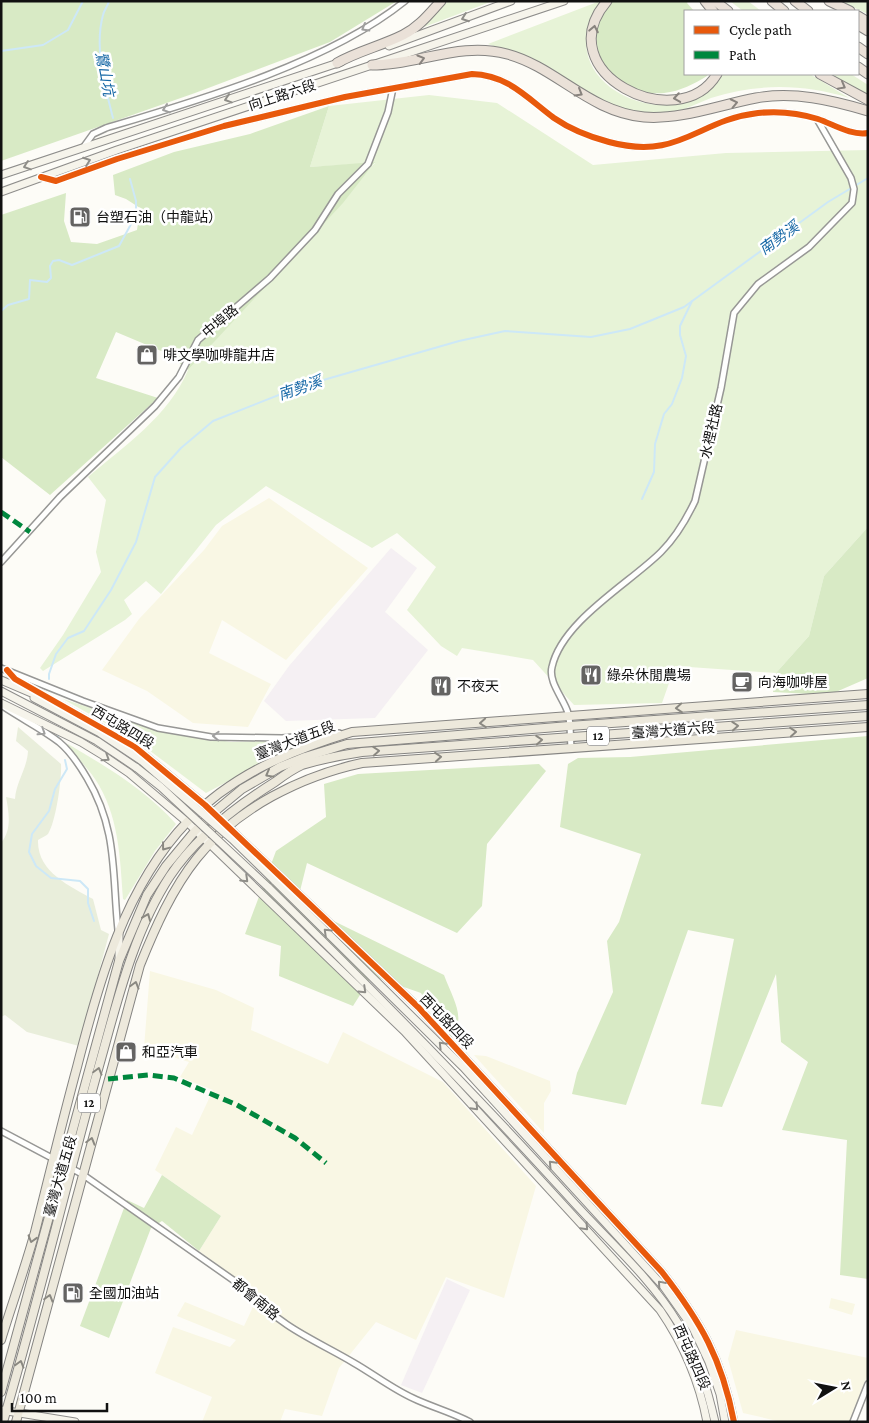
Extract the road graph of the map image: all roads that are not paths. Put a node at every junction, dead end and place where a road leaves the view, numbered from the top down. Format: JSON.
{"nodes":[{"id":1,"x":405,"y":1,"type":"edge"},
{"id":2,"x":441,"y":1,"type":"edge"},
{"id":3,"x":511,"y":1,"type":"edge"},
{"id":4,"x":564,"y":1,"type":"edge"},
{"id":5,"x":607,"y":1,"type":"edge"},
{"id":6,"x":715,"y":1,"type":"edge"},
{"id":7,"x":772,"y":1,"type":"edge"},
{"id":8,"x":795,"y":1,"type":"edge"},
{"id":9,"x":825,"y":1,"type":"edge"},
{"id":10,"x":829,"y":1,"type":"edge"},
{"id":11,"x":727,"y":10,"type":"edge"},
{"id":12,"x":783,"y":10,"type":"edge"},
{"id":13,"x":807,"y":10,"type":"edge"},
{"id":14,"x":838,"y":10,"type":"edge"},
{"id":15,"x":848,"y":10,"type":"edge"},
{"id":16,"x":338,"y":63,"type":"junction"},
{"id":17,"x":372,"y":65,"type":"junction"},
{"id":18,"x":716,"y":75,"type":"edge"},
{"id":19,"x":822,"y":75,"type":"edge"},
{"id":20,"x":394,"y":88,"type":"junction"},
{"id":21,"x":866,"y":100,"type":"edge"},
{"id":22,"x":868,"y":111,"type":"edge"},
{"id":23,"x":817,"y":119,"type":"junction"},
{"id":24,"x":868,"y":133,"type":"edge"},
{"id":25,"x":85,"y":146,"type":"junction"},
{"id":26,"x":1,"y":175,"type":"edge"},
{"id":27,"x":41,"y":177,"type":"junction"},
{"id":28,"x":1,"y":192,"type":"edge"},
{"id":29,"x":1,"y":562,"type":"edge"},
{"id":30,"x":4,"y":669,"type":"edge"},
{"id":31,"x":1,"y":681,"type":"edge"},
{"id":32,"x":1,"y":691,"type":"edge"},
{"id":33,"x":868,"y":694,"type":"edge"},
{"id":34,"x":1,"y":704,"type":"edge"},
{"id":35,"x":868,"y":705,"type":"edge"},
{"id":36,"x":62,"y":706,"type":"junction"},
{"id":37,"x":568,"y":716,"type":"junction"},
{"id":38,"x":868,"y":716,"type":"edge"},
{"id":39,"x":569,"y":726,"type":"junction"},
{"id":40,"x":868,"y":727,"type":"edge"},
{"id":41,"x":352,"y":732,"type":"junction"},
{"id":42,"x":570,"y":738,"type":"junction"},
{"id":43,"x":347,"y":744,"type":"joint"},
{"id":44,"x":570,"y":747,"type":"junction"},
{"id":45,"x":328,"y":758,"type":"joint"},
{"id":46,"x":338,"y":768,"type":"joint"},
{"id":47,"x":206,"y":805,"type":"junction"},
{"id":48,"x":213,"y":812,"type":"junction"},
{"id":49,"x":221,"y":820,"type":"junction"},
{"id":50,"x":187,"y":822,"type":"junction"},
{"id":51,"x":229,"y":828,"type":"junction"},
{"id":52,"x":195,"y":830,"type":"junction"},
{"id":53,"x":202,"y":838,"type":"junction"},
{"id":54,"x":210,"y":845,"type":"junction"},
{"id":55,"x":119,"y":934,"type":"junction"},
{"id":56,"x":119,"y":961,"type":"junction"},
{"id":57,"x":387,"y":979,"type":"junction"},
{"id":58,"x":376,"y":993,"type":"junction"},
{"id":59,"x":424,"y":1027,"type":"junction"},
{"id":60,"x":404,"y":1031,"type":"junction"},
{"id":61,"x":1,"y":1131,"type":"edge"},
{"id":62,"x":53,"y":1158,"type":"junction"},
{"id":63,"x":62,"y":1164,"type":"junction"},
{"id":64,"x":70,"y":1168,"type":"junction"},
{"id":65,"x":82,"y":1174,"type":"junction"},
{"id":66,"x":1,"y":1340,"type":"edge"},
{"id":67,"x":868,"y":1384,"type":"edge"},
{"id":68,"x":1,"y":1392,"type":"edge"},
{"id":69,"x":4,"y":1410,"type":"edge"},
{"id":70,"x":18,"y":1412,"type":"junction"},
{"id":71,"x":63,"y":1421,"type":"edge"},
{"id":72,"x":3,"y":1422,"type":"edge"},
{"id":73,"x":16,"y":1422,"type":"edge"},
{"id":74,"x":75,"y":1422,"type":"edge"},
{"id":75,"x":470,"y":1422,"type":"edge"},
{"id":76,"x":707,"y":1422,"type":"edge"},
{"id":77,"x":715,"y":1422,"type":"edge"},
{"id":78,"x":725,"y":1422,"type":"edge"},
{"id":79,"x":734,"y":1422,"type":"edge"},
{"id":80,"x":853,"y":1422,"type":"edge"}],
"edges":[{"from":1,"to":25,"type":"street","one_way":true},
{"from":2,"to":16,"type":"highway"},
{"from":3,"to":16,"type":"street","name":"向上路六段","one_way":true},
{"from":4,"to":17,"type":"street","name":"向上路六段"},
{"from":18,"to":5,"type":"highway","one_way":true},
{"from":6,"to":11,"type":"highway"},
{"from":7,"to":12,"type":"highway"},
{"from":8,"to":13,"type":"highway"},
{"from":9,"to":14,"type":"highway"},
{"from":10,"to":15,"type":"highway"},
{"from":16,"to":25,"type":"street","name":"向上路六段","one_way":true},
{"from":17,"to":22,"type":"highway","one_way":true},
{"from":27,"to":17,"type":"street","name":"向上路六段","one_way":true},
{"from":19,"to":21,"type":"highway","one_way":true},
{"from":20,"to":23,"type":"street"},
{"from":20,"to":27,"type":"street"},
{"from":20,"to":29,"type":"street","name":"中埠路"},
{"from":23,"to":24,"type":"street"},
{"from":23,"to":37,"type":"street","name":"水裡社路"},
{"from":25,"to":26,"type":"street","name":"向上路六段","one_way":true},
{"from":27,"to":28,"type":"street","name":"向上路六段"},
{"from":30,"to":36,"type":"street"},
{"from":41,"to":30,"type":"street","name":"西屯路四段","one_way":true},
{"from":31,"to":36,"type":"street","name":"西屯路四段"},
{"from":59,"to":31,"type":"street","name":"西屯路四段","one_way":true,"bridge":true},
{"from":32,"to":58,"type":"street","name":"西屯路四段","bridge":true},
{"from":33,"to":37,"type":"main road","name":"臺灣大道六段","number":"12","one_way":true},
{"from":34,"to":50,"type":"street","name":"西屯路四段","one_way":true},
{"from":34,"to":55,"type":"street","name":"西屯路四段","one_way":true},
{"from":35,"to":39,"type":"main road","name":"臺灣大道六段","number":"12"},
{"from":36,"to":47,"type":"street","name":"西屯路四段"},
{"from":37,"to":39,"type":"street","name":"水裡社路"},
{"from":37,"to":41,"type":"main road","name":"臺灣大道六段","number":"12","one_way":true},
{"from":42,"to":38,"type":"main road","name":"臺灣大道六段","number":"12","one_way":true},
{"from":39,"to":42,"type":"street","name":"水裡社路"},
{"from":39,"to":43,"type":"main road","name":"臺灣大道六段","number":"12"},
{"from":44,"to":40,"type":"main road","name":"臺灣大道六段","number":"12","one_way":true},
{"from":41,"to":47,"type":"main road","name":"臺灣大道五段","number":"12"},
{"from":42,"to":44,"type":"street","name":"水裡社路"},
{"from":45,"to":42,"type":"main road","name":"臺灣大道六段","number":"12","one_way":true},
{"from":43,"to":48,"type":"main road","name":"臺灣大道五段","number":"12","one_way":true},
{"from":46,"to":44,"type":"main road","name":"臺灣大道六段","number":"12","one_way":true},
{"from":45,"to":49,"type":"main road","name":"臺灣大道五段","number":"12"},
{"from":46,"to":51,"type":"main road","name":"臺灣大道五段","number":"12"},
{"from":47,"to":48,"type":"street","name":"西屯路四段"},
{"from":47,"to":50,"type":"main road","name":"臺灣大道五段","number":"12"},
{"from":48,"to":49,"type":"street","name":"西屯路四段"},
{"from":48,"to":52,"type":"main road","name":"臺灣大道五段","number":"12"},
{"from":49,"to":51,"type":"street","name":"西屯路四段"},
{"from":49,"to":53,"type":"main road","name":"臺灣大道五段","number":"12"},
{"from":50,"to":52,"type":"street","name":"西屯路四段"},
{"from":50,"to":55,"type":"main road","name":"臺灣大道五段","number":"12","one_way":true},
{"from":51,"to":54,"type":"main road","name":"臺灣大道五段","number":"12"},
{"from":51,"to":57,"type":"street","name":"西屯路四段"},
{"from":52,"to":53,"type":"street","name":"西屯路四段"},
{"from":52,"to":56,"type":"main road","name":"臺灣大道五段","number":"12"},
{"from":53,"to":54,"type":"street","name":"西屯路四段"},
{"from":64,"to":53,"type":"main road","name":"臺灣大道五段","number":"12","one_way":true},
{"from":54,"to":60,"type":"street","name":"西屯路四段","one_way":true},
{"from":65,"to":54,"type":"main road","name":"臺灣大道五段","number":"12","one_way":true},
{"from":55,"to":56,"type":"street"},
{"from":55,"to":62,"type":"main road","name":"臺灣大道五段","number":"12"},
{"from":56,"to":63,"type":"main road","name":"臺灣大道五段","number":"12"},
{"from":57,"to":59,"type":"street"},
{"from":57,"to":79,"type":"street","name":"西屯路四段"},
{"from":58,"to":60,"type":"street"},
{"from":58,"to":77,"type":"street","name":"西屯路四段"},
{"from":78,"to":59,"type":"street","name":"西屯路四段","one_way":true},
{"from":60,"to":76,"type":"street","name":"西屯路四段","one_way":true},
{"from":61,"to":62,"type":"street","name":"都會南路"},
{"from":62,"to":63,"type":"street","name":"都會南路"},
{"from":62,"to":66,"type":"main road","name":"臺灣大道五段","number":"12","one_way":true},
{"from":63,"to":64,"type":"street","name":"都會南路"},
{"from":63,"to":68,"type":"main road","name":"臺灣大道五段","number":"12"},
{"from":64,"to":65,"type":"street","name":"都會南路"},
{"from":69,"to":64,"type":"main road","name":"臺灣大道五段","number":"12","one_way":true},
{"from":70,"to":65,"type":"main road","name":"臺灣大道五段","number":"12","one_way":true},
{"from":65,"to":75,"type":"street","name":"都會南路"},
{"from":67,"to":80,"type":"street"},
{"from":69,"to":70,"type":"street"},
{"from":69,"to":72,"type":"main road","name":"臺灣大道五段","number":"12"},
{"from":70,"to":71,"type":"street"},
{"from":70,"to":73,"type":"main road","name":"臺灣大道五段","number":"12"},
{"from":71,"to":74,"type":"street"}]}
